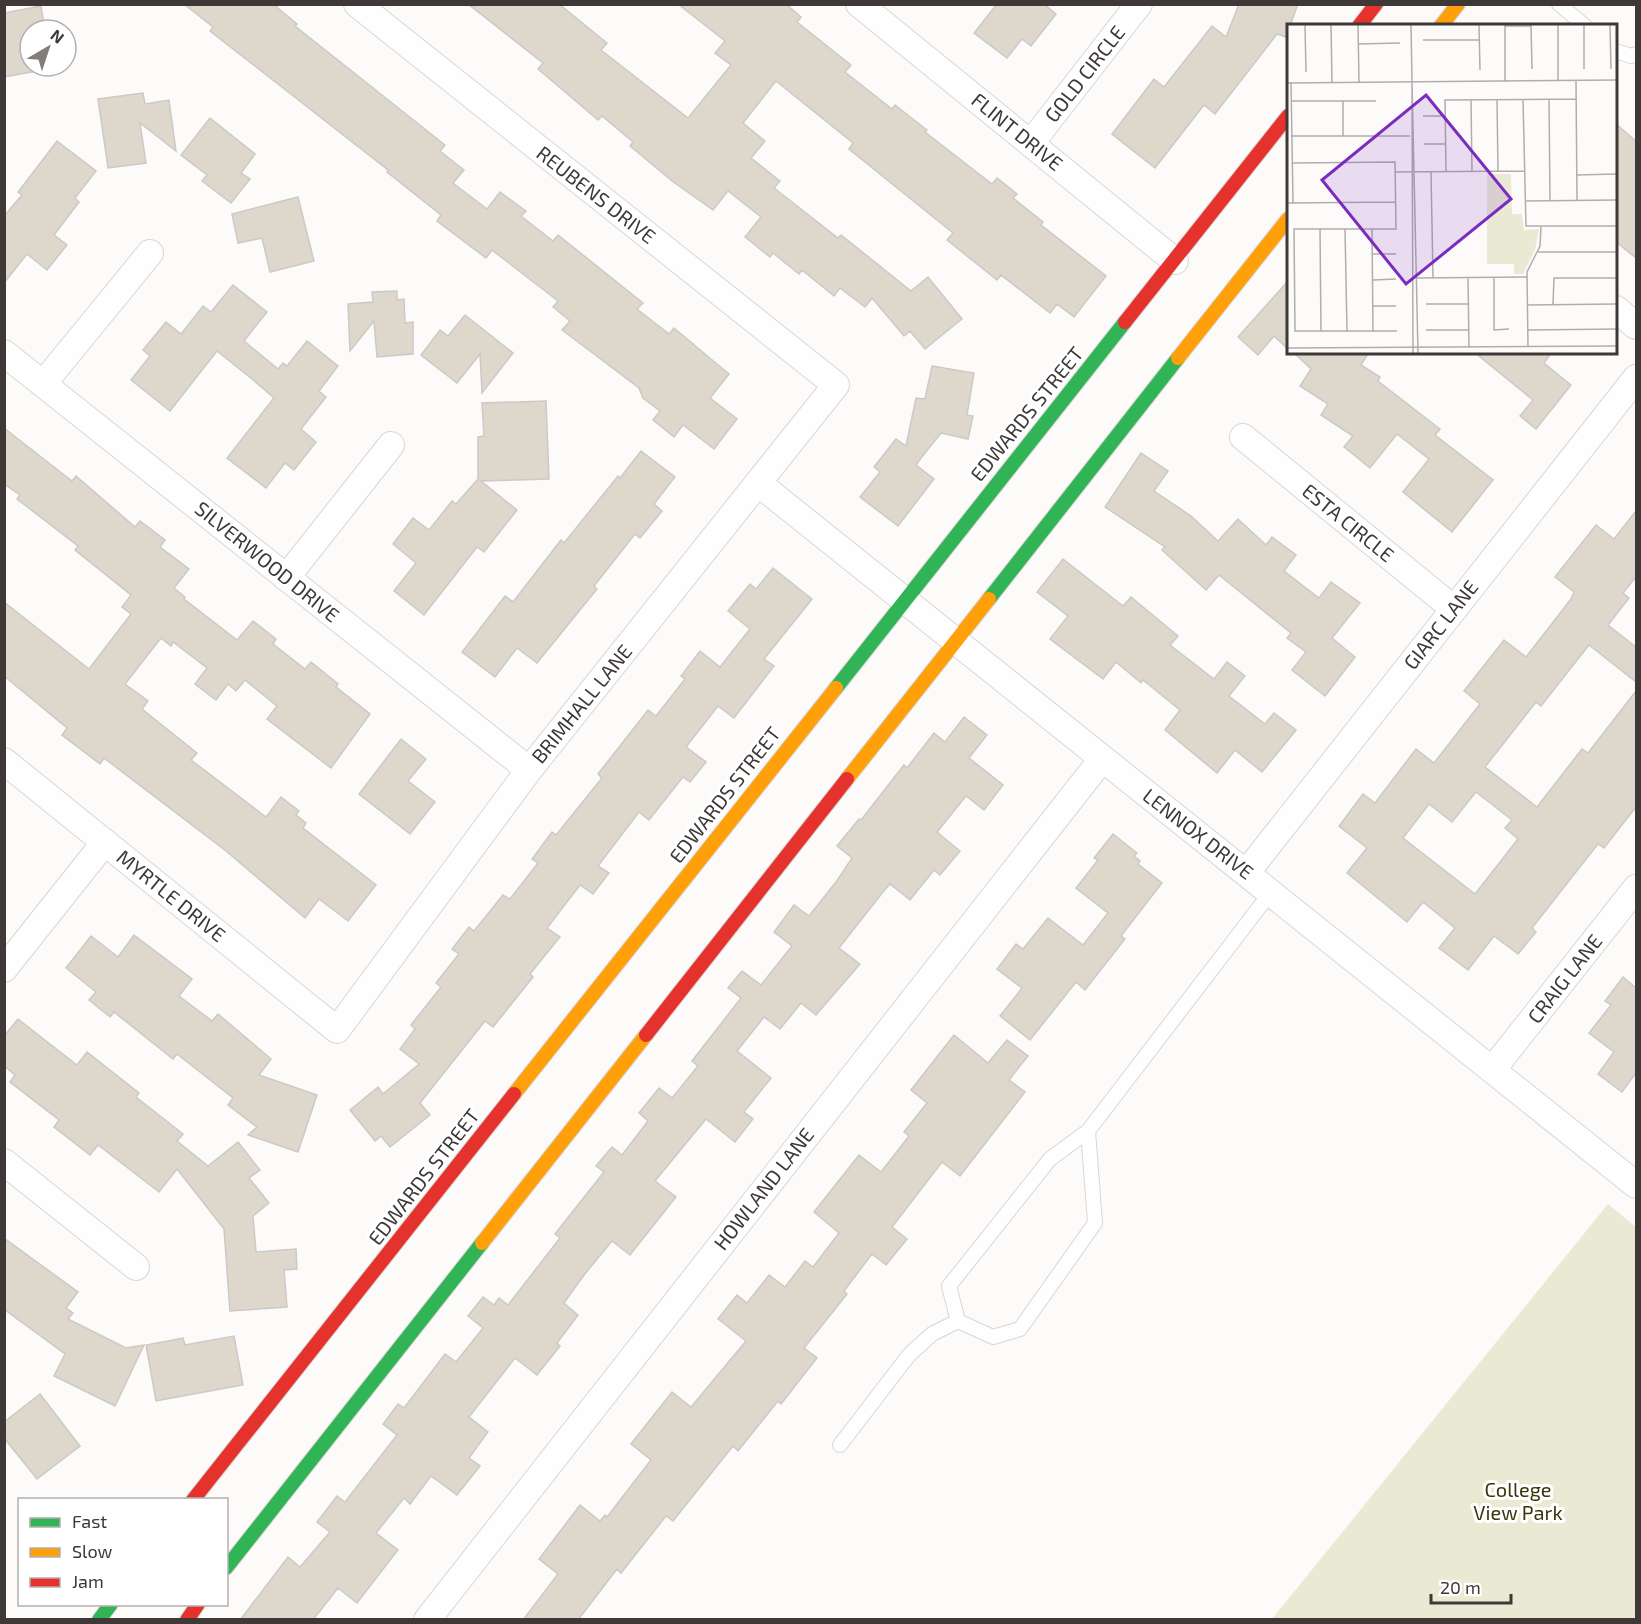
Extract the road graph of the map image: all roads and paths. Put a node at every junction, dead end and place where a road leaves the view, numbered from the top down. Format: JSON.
{"nodes":[{"id":1,"x":357,"y":4,"type":"edge"},
{"id":2,"x":859,"y":4,"type":"edge"},
{"id":3,"x":1139,"y":4,"type":"edge"},
{"id":4,"x":1376,"y":4,"type":"edge"},
{"id":5,"x":1458,"y":4,"type":"edge"},
{"id":6,"x":1559,"y":4,"type":"edge"},
{"id":7,"x":1361,"y":24,"type":"edge"},
{"id":8,"x":1443,"y":24,"type":"edge"},
{"id":9,"x":1583,"y":24,"type":"edge"},
{"id":10,"x":1617,"y":51,"type":"edge"},
{"id":11,"x":1636,"y":54,"type":"edge"},
{"id":12,"x":1287,"y":117,"type":"edge"},
{"id":13,"x":1031,"y":143,"type":"junction"},
{"id":14,"x":1287,"y":220,"type":"edge"},
{"id":15,"x":150,"y":253,"type":"dead end"},
{"id":16,"x":1175,"y":261,"type":"junction"},
{"id":17,"x":1617,"y":310,"type":"edge"},
{"id":18,"x":1636,"y":326,"type":"edge"},
{"id":19,"x":4,"y":353,"type":"edge"},
{"id":20,"x":1636,"y":378,"type":"edge"},
{"id":21,"x":43,"y":384,"type":"junction"},
{"id":22,"x":836,"y":385,"type":"joint"},
{"id":23,"x":1243,"y":437,"type":"dead end"},
{"id":24,"x":391,"y":445,"type":"dead end"},
{"id":25,"x":758,"y":483,"type":"junction"},
{"id":26,"x":286,"y":578,"type":"junction"},
{"id":27,"x":903,"y":601,"type":"junction"},
{"id":28,"x":1454,"y":609,"type":"junction"},
{"id":29,"x":956,"y":641,"type":"junction"},
{"id":30,"x":1102,"y":759,"type":"junction"},
{"id":31,"x":4,"y":761,"type":"edge"},
{"id":32,"x":529,"y":770,"type":"junction"},
{"id":33,"x":105,"y":842,"type":"junction"},
{"id":34,"x":1247,"y":872,"type":"junction"},
{"id":35,"x":1636,"y":888,"type":"edge"},
{"id":36,"x":1271,"y":892,"type":"junction"},
{"id":37,"x":4,"y":969,"type":"edge"},
{"id":38,"x":337,"y":1030,"type":"joint"},
{"id":39,"x":1493,"y":1069,"type":"junction"},
{"id":40,"x":1088,"y":1131,"type":"junction"},
{"id":41,"x":4,"y":1162,"type":"edge"},
{"id":42,"x":1636,"y":1185,"type":"edge"},
{"id":43,"x":136,"y":1267,"type":"dead end"},
{"id":44,"x":958,"y":1321,"type":"junction"},
{"id":45,"x":840,"y":1445,"type":"dead end"},
{"id":46,"x":196,"y":1498,"type":"edge"},
{"id":47,"x":228,"y":1565,"type":"edge"},
{"id":48,"x":110,"y":1606,"type":"edge"},
{"id":49,"x":197,"y":1606,"type":"edge"},
{"id":50,"x":99,"y":1620,"type":"edge"},
{"id":51,"x":187,"y":1620,"type":"edge"},
{"id":52,"x":427,"y":1620,"type":"edge"}],
"edges":[{"from":1,"to":22,"type":"street","name":"REUBENS DRIVE"},
{"from":2,"to":13,"type":"street","name":"FLINT DRIVE"},
{"from":3,"to":13,"type":"street","name":"GOLD CIRCLE"},
{"from":4,"to":7,"type":"main road"},
{"from":5,"to":8,"type":"main road"},
{"from":6,"to":9,"type":"lane"},
{"from":10,"to":11,"type":"lane"},
{"from":12,"to":16,"type":"main road","name":"EDWARDS STREET"},
{"from":13,"to":16,"type":"street","name":"FLINT DRIVE"},
{"from":14,"to":29,"type":"main road"},
{"from":15,"to":21,"type":"street"},
{"from":16,"to":27,"type":"main road","name":"EDWARDS STREET"},
{"from":17,"to":18,"type":"street"},
{"from":19,"to":21,"type":"street","name":"SILVERWOOD DRIVE"},
{"from":20,"to":28,"type":"street","name":"GIARC LANE"},
{"from":21,"to":26,"type":"street","name":"SILVERWOOD DRIVE"},
{"from":22,"to":25,"type":"street","name":"BRIMHALL LANE"},
{"from":23,"to":28,"type":"street","name":"ESTA CIRCLE"},
{"from":24,"to":26,"type":"street"},
{"from":25,"to":27,"type":"street","name":"LENNOX DRIVE"},
{"from":25,"to":32,"type":"street","name":"BRIMHALL LANE"},
{"from":26,"to":32,"type":"street","name":"SILVERWOOD DRIVE"},
{"from":27,"to":29,"type":"street","name":"LENNOX DRIVE"},
{"from":27,"to":46,"type":"main road","name":"EDWARDS STREET"},
{"from":28,"to":34,"type":"street","name":"GIARC LANE"},
{"from":29,"to":30,"type":"street","name":"LENNOX DRIVE"},
{"from":29,"to":47,"type":"main road"},
{"from":30,"to":34,"type":"street","name":"LENNOX DRIVE"},
{"from":30,"to":52,"type":"street","name":"HOWLAND LANE"},
{"from":31,"to":33,"type":"street","name":"MYRTLE DRIVE"},
{"from":32,"to":38,"type":"street","name":"BRIMHALL LANE"},
{"from":33,"to":37,"type":"street"},
{"from":33,"to":38,"type":"street","name":"MYRTLE DRIVE"},
{"from":34,"to":36,"type":"street","name":"LENNOX DRIVE"},
{"from":35,"to":39,"type":"street","name":"CRAIG LANE"},
{"from":36,"to":39,"type":"street","name":"LENNOX DRIVE"},
{"from":36,"to":40,"type":"lane"},
{"from":39,"to":42,"type":"street","name":"LENNOX DRIVE"},
{"from":40,"to":44,"type":"lane"},
{"from":40,"to":44,"type":"lane"},
{"from":41,"to":43,"type":"street"},
{"from":44,"to":45,"type":"lane"},
{"from":48,"to":50,"type":"main road"},
{"from":49,"to":51,"type":"main road"}]}
